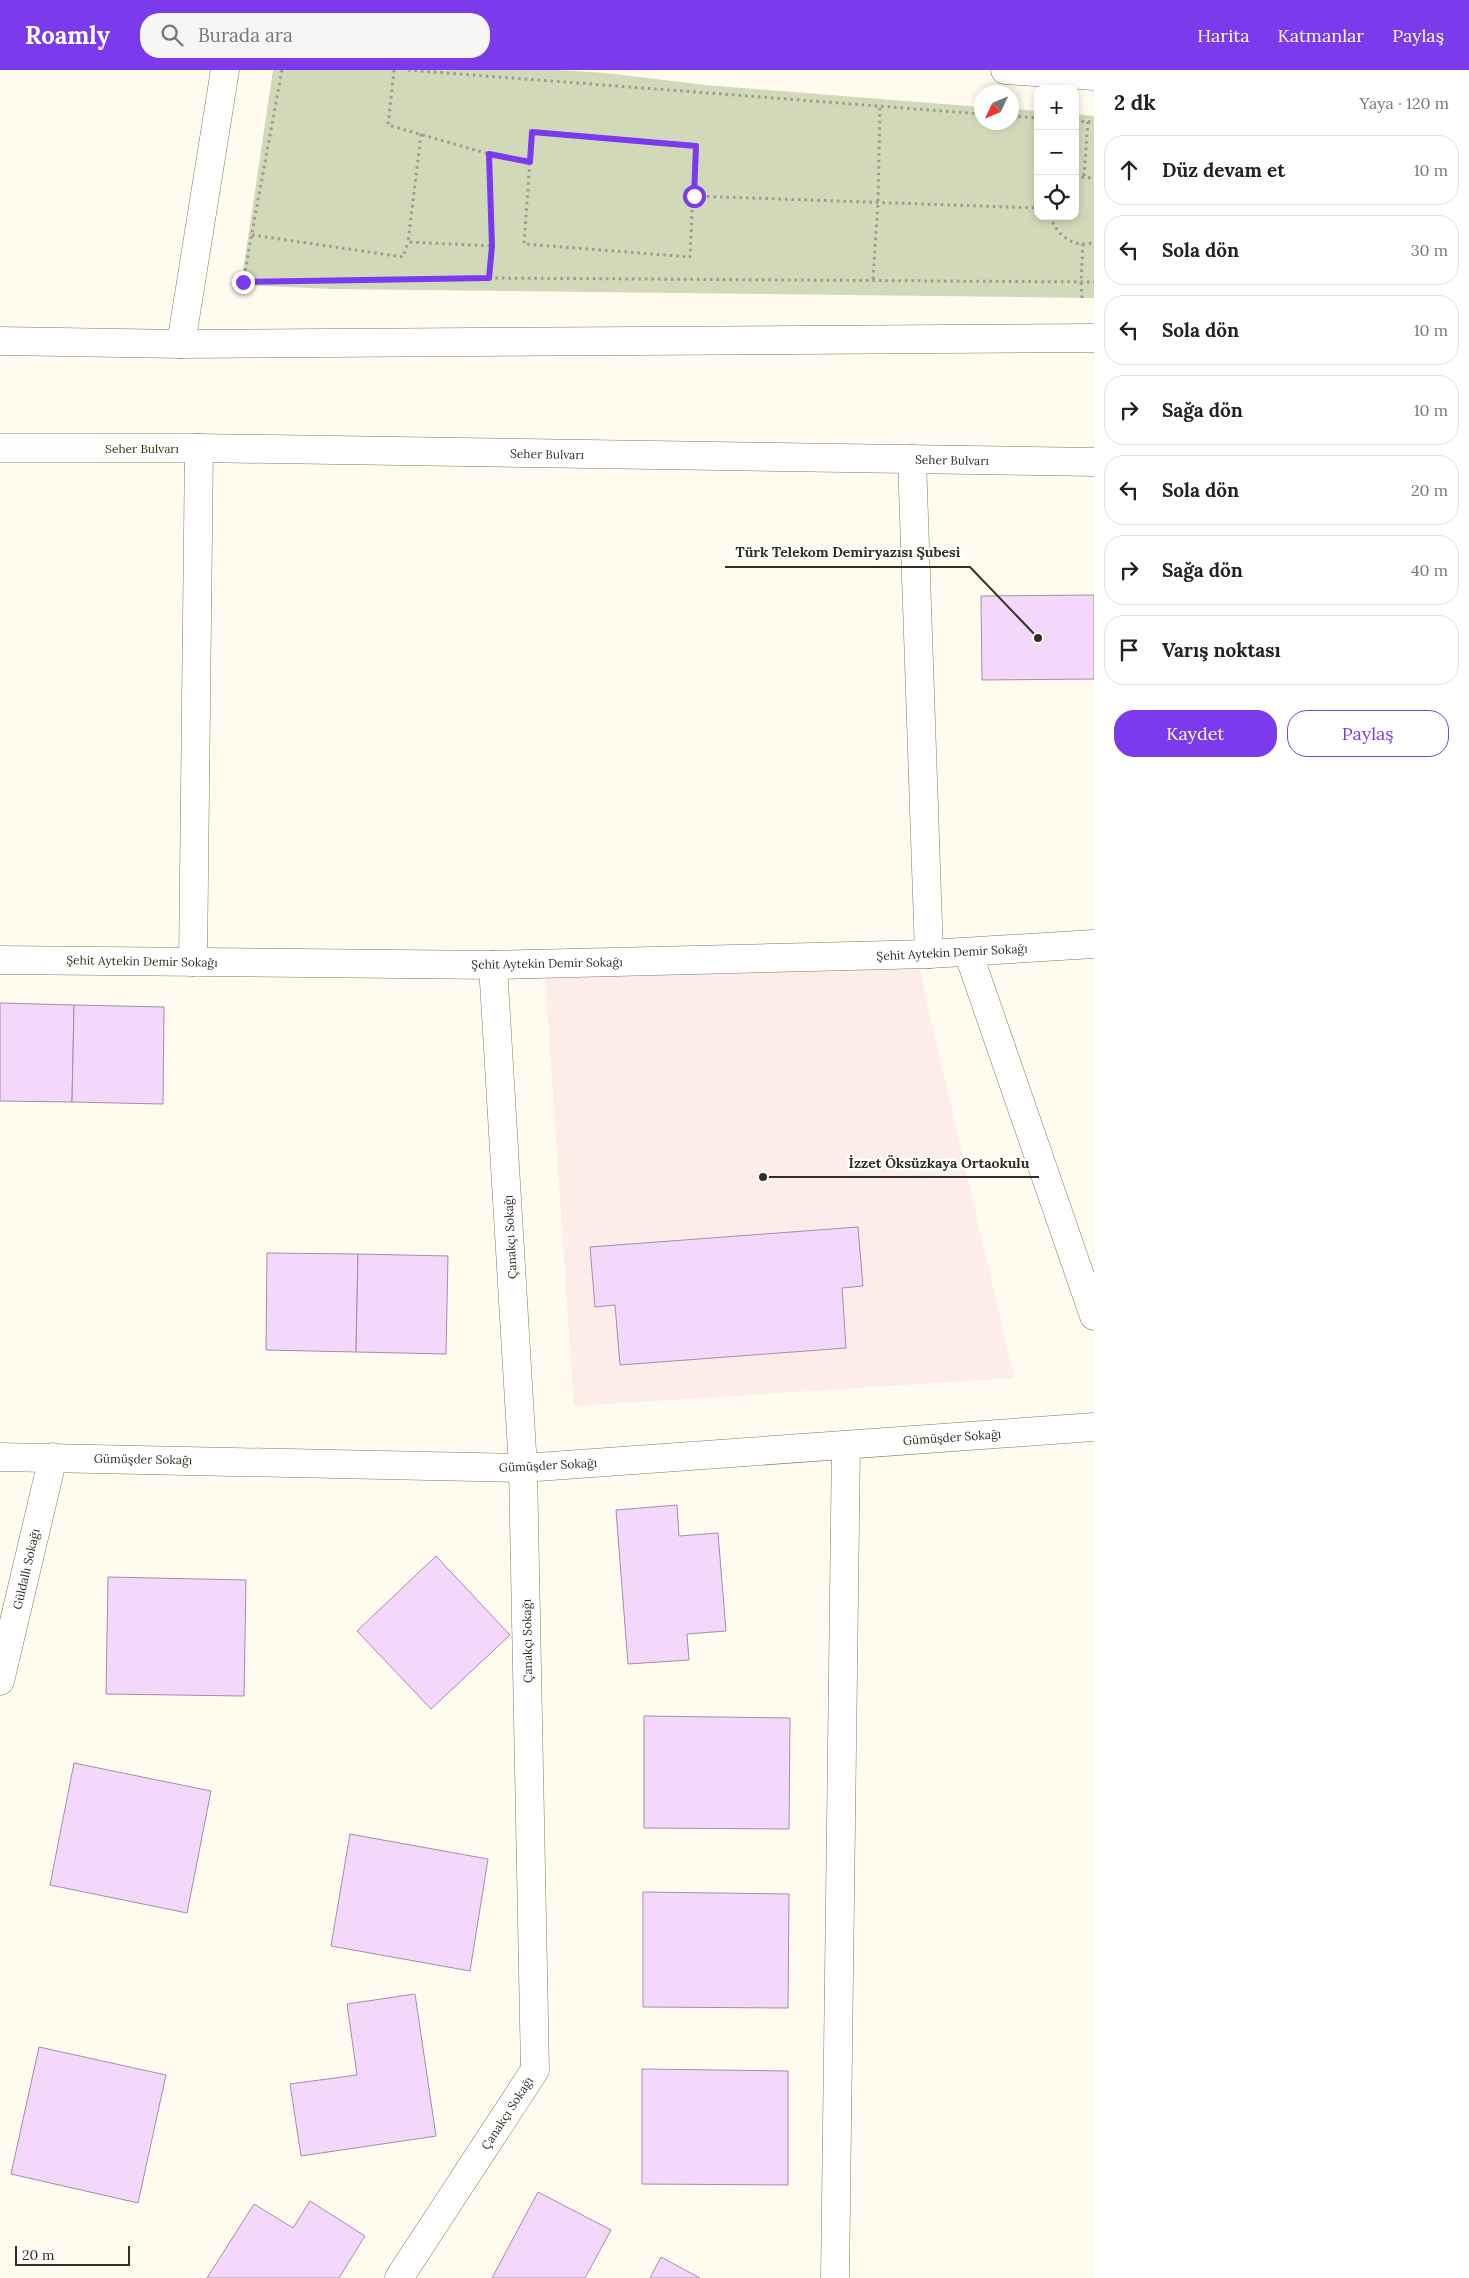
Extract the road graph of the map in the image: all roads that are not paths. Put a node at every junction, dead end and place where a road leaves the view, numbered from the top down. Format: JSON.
{"nodes":[{"id":1,"x":225,"y":70,"type":"edge"},
{"id":2,"x":1005,"y":70,"type":"edge"},
{"id":3,"x":1094,"y":76,"type":"edge"},
{"id":4,"x":1094,"y":338,"type":"edge"},
{"id":5,"x":0,"y":341,"type":"edge"},
{"id":6,"x":181,"y":344,"type":"junction"},
{"id":7,"x":0,"y":448,"type":"edge"},
{"id":8,"x":199,"y":448,"type":"junction"},
{"id":9,"x":912,"y":459,"type":"junction"},
{"id":10,"x":1094,"y":462,"type":"edge"},
{"id":11,"x":1094,"y":944,"type":"edge"},
{"id":12,"x":968,"y":952,"type":"junction"},
{"id":13,"x":930,"y":954,"type":"junction"},
{"id":14,"x":0,"y":960,"type":"edge"},
{"id":15,"x":193,"y":962,"type":"junction"},
{"id":16,"x":493,"y":965,"type":"junction"},
{"id":17,"x":1094,"y":1316,"type":"edge"},
{"id":18,"x":1094,"y":1427,"type":"edge"},
{"id":19,"x":846,"y":1445,"type":"junction"},
{"id":20,"x":0,"y":1457,"type":"edge"},
{"id":21,"x":52,"y":1457,"type":"junction"},
{"id":22,"x":523,"y":1468,"type":"junction"},
{"id":23,"x":0,"y":1681,"type":"edge"},
{"id":24,"x":399,"y":2278,"type":"edge"},
{"id":25,"x":835,"y":2278,"type":"edge"}],
"edges":[{"from":1,"to":6,"type":"street"},
{"from":2,"to":3,"type":"street"},
{"from":4,"to":6,"type":"street"},
{"from":5,"to":6,"type":"street"},
{"from":7,"to":8,"type":"street","name":"Seher Bulvarı"},
{"from":8,"to":9,"type":"street","name":"Seher Bulvarı"},
{"from":8,"to":15,"type":"street"},
{"from":9,"to":10,"type":"street","name":"Seher Bulvarı"},
{"from":9,"to":13,"type":"street"},
{"from":11,"to":12,"type":"street","name":"Şehit Aytekin Demir Sokağı"},
{"from":12,"to":13,"type":"street","name":"Şehit Aytekin Demir Sokağı"},
{"from":12,"to":17,"type":"street"},
{"from":13,"to":16,"type":"street","name":"Şehit Aytekin Demir Sokağı"},
{"from":14,"to":15,"type":"street","name":"Şehit Aytekin Demir Sokağı"},
{"from":15,"to":16,"type":"street","name":"Şehit Aytekin Demir Sokağı"},
{"from":16,"to":22,"type":"street","name":"Çanakçı Sokağı"},
{"from":18,"to":19,"type":"street","name":"Gümüşder Sokağı"},
{"from":19,"to":22,"type":"street","name":"Gümüşder Sokağı"},
{"from":19,"to":25,"type":"street"},
{"from":20,"to":21,"type":"street","name":"Gümüşder Sokağı"},
{"from":21,"to":22,"type":"street","name":"Gümüşder Sokağı"},
{"from":21,"to":23,"type":"street","name":"Güldallı Sokağı"},
{"from":22,"to":24,"type":"street","name":"Çanakçı Sokağı"}]}
